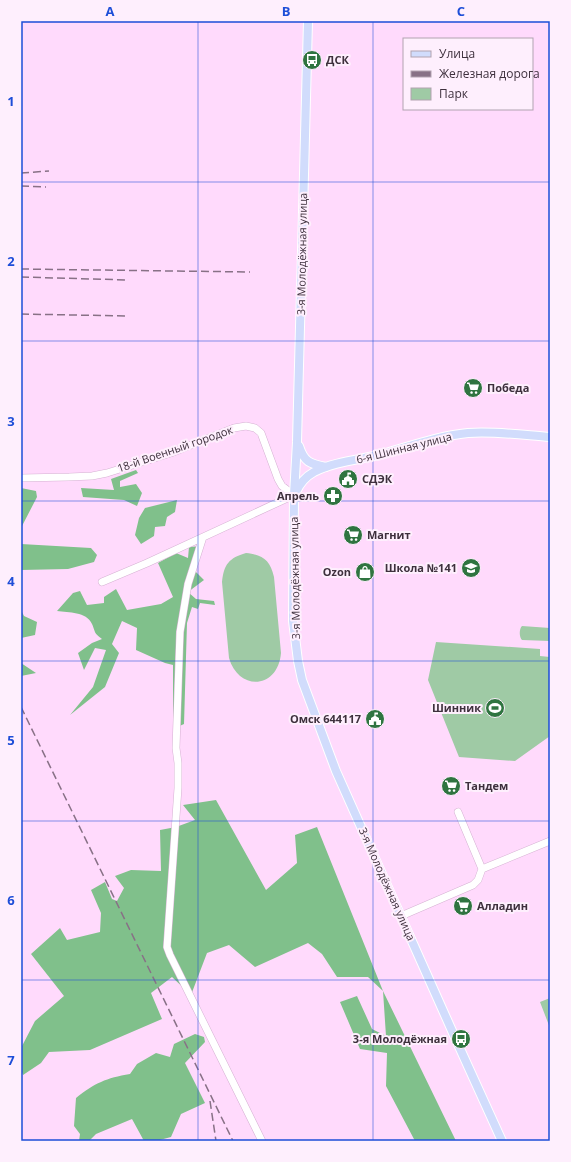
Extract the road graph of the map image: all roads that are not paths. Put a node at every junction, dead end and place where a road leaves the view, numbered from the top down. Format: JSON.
{"nodes":[{"id":1,"x":308,"y":21,"type":"edge"},
{"id":2,"x":550,"y":437,"type":"edge"},
{"id":3,"x":297,"y":442,"type":"junction"},
{"id":4,"x":326,"y":467,"type":"junction"},
{"id":5,"x":21,"y":478,"type":"edge"},
{"id":6,"x":294,"y":495,"type":"junction"},
{"id":7,"x":203,"y":537,"type":"junction"},
{"id":8,"x":102,"y":582,"type":"dead end"},
{"id":9,"x":458,"y":812,"type":"dead end"},
{"id":10,"x":550,"y":841,"type":"edge"},
{"id":11,"x":482,"y":869,"type":"junction"},
{"id":12,"x":400,"y":916,"type":"junction"},
{"id":13,"x":262,"y":1141,"type":"edge"},
{"id":14,"x":502,"y":1141,"type":"edge"}],
"edges":[{"from":1,"to":3,"type":"main road","name":"3-я Молодёжная улица"},
{"from":2,"to":4,"type":"main road","name":"6-я Шинная улица"},
{"from":3,"to":4,"type":"main road"},
{"from":3,"to":6,"type":"main road","name":"3-я Молодёжная улица"},
{"from":4,"to":6,"type":"main road","name":"6-я Шинная улица"},
{"from":5,"to":6,"type":"street","name":"18-й Военный городок"},
{"from":6,"to":7,"type":"street"},
{"from":6,"to":12,"type":"main road","name":"3-я Молодёжная улица"},
{"from":7,"to":8,"type":"street"},
{"from":7,"to":13,"type":"street"},
{"from":9,"to":11,"type":"street"},
{"from":10,"to":11,"type":"street"},
{"from":11,"to":12,"type":"street"},
{"from":12,"to":14,"type":"main road","name":"3-я Молодёжная улица"}]}
